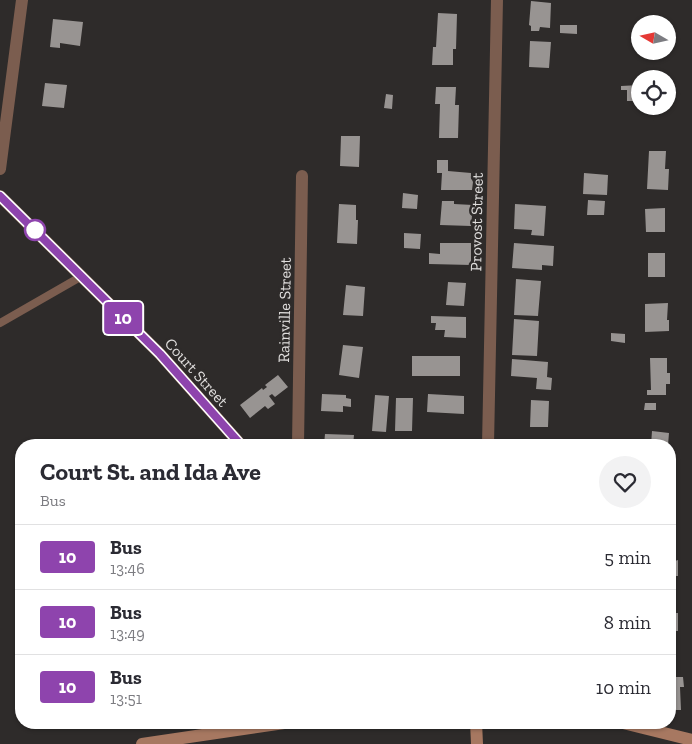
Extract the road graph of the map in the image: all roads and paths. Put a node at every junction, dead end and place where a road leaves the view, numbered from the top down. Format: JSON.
{"nodes":[{"id":1,"x":22,"y":0,"type":"edge"},
{"id":2,"x":497,"y":0,"type":"edge"},
{"id":3,"x":0,"y":169,"type":"edge"},
{"id":4,"x":302,"y":176,"type":"dead end"},
{"id":5,"x":0,"y":196,"type":"edge"},
{"id":6,"x":82,"y":276,"type":"junction"},
{"id":7,"x":0,"y":323,"type":"edge"},
{"id":8,"x":236,"y":439,"type":"edge"},
{"id":9,"x":298,"y":439,"type":"edge"},
{"id":10,"x":488,"y":439,"type":"edge"},
{"id":11,"x":249,"y":729,"type":"edge"},
{"id":12,"x":476,"y":729,"type":"edge"},
{"id":13,"x":647,"y":729,"type":"edge"},
{"id":14,"x":692,"y":740,"type":"edge"},
{"id":15,"x":168,"y":742,"type":"edge"},
{"id":16,"x":142,"y":744,"type":"edge"},
{"id":17,"x":477,"y":744,"type":"edge"}],
"edges":[{"from":1,"to":3,"type":"street"},
{"from":2,"to":10,"type":"street","name":"Provost Street"},
{"from":4,"to":9,"type":"street","name":"Rainville Street"},
{"from":5,"to":6,"type":"street","name":"Court Street"},
{"from":6,"to":7,"type":"lane"},
{"from":6,"to":8,"type":"street","name":"Court Street"},
{"from":11,"to":15,"type":"main road"},
{"from":12,"to":17,"type":"main road"},
{"from":13,"to":14,"type":"main road"},
{"from":15,"to":16,"type":"main road"}]}
